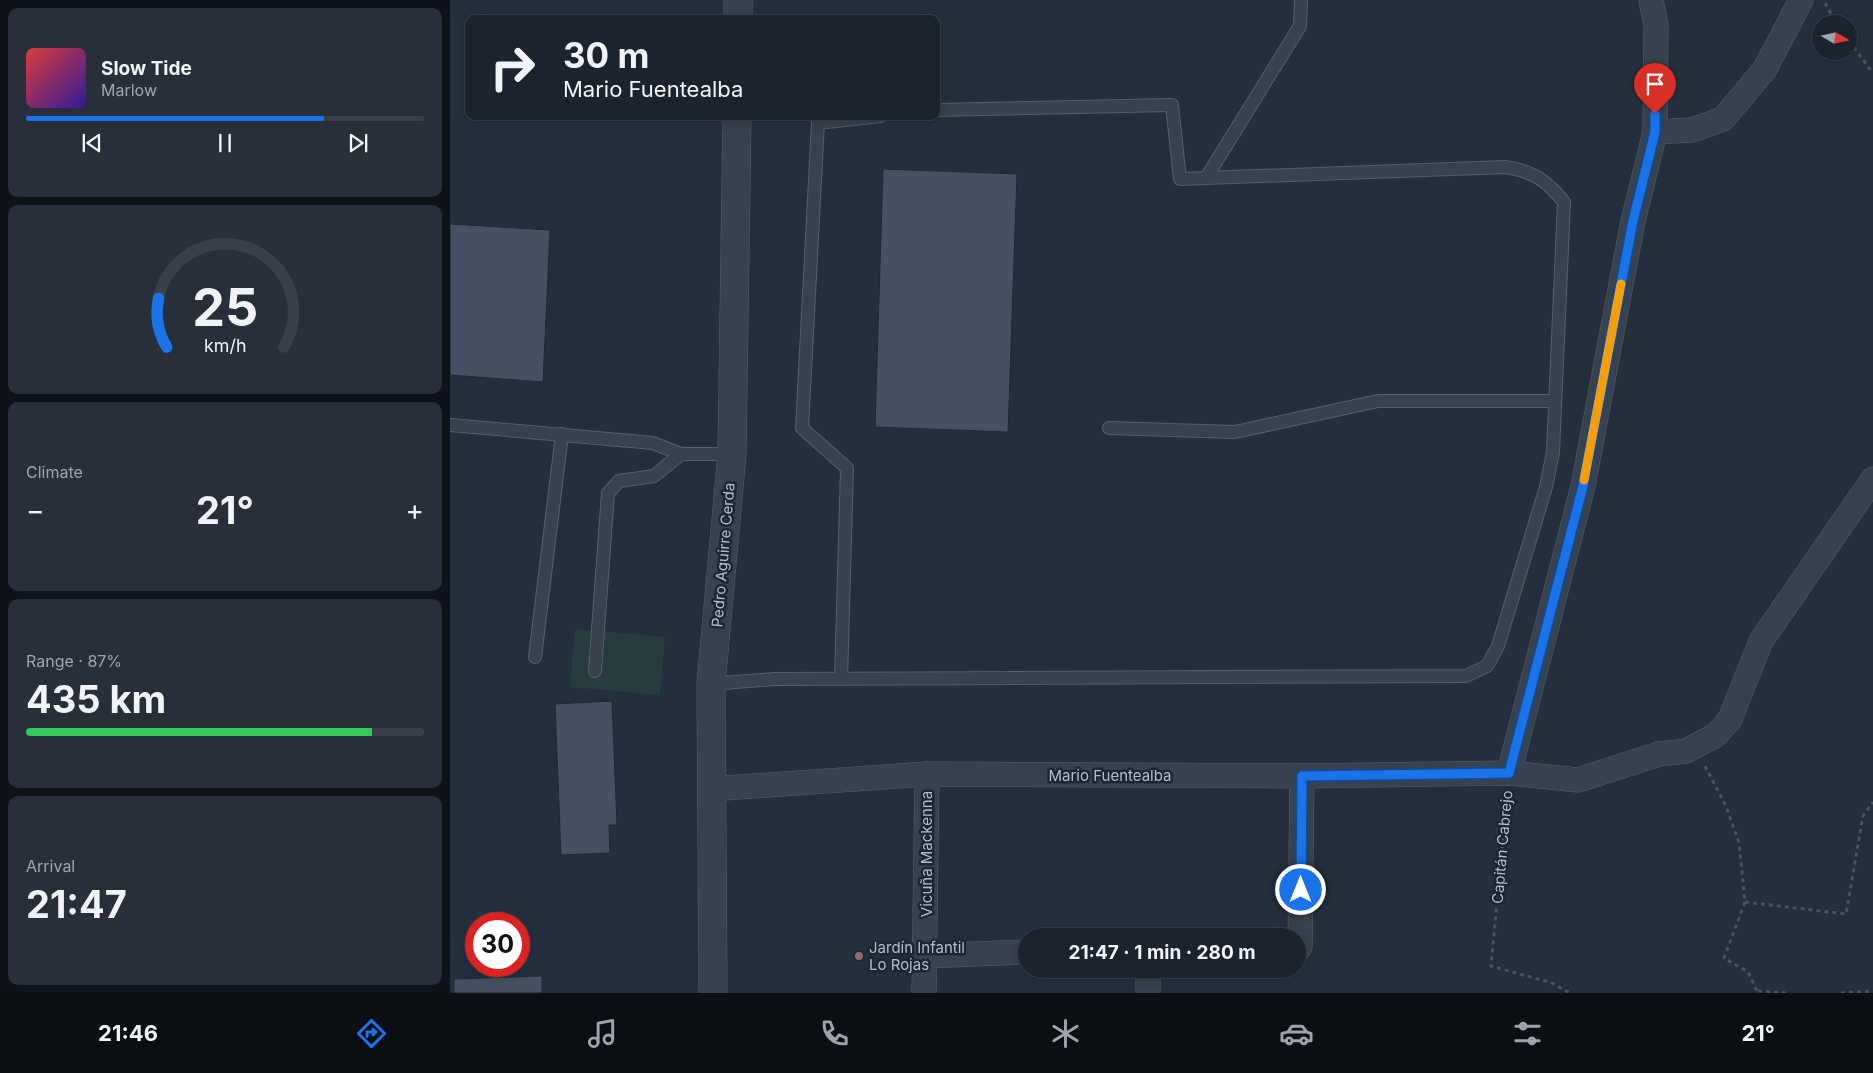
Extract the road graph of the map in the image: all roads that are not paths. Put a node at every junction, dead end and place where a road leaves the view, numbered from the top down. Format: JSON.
{"nodes":[{"id":1,"x":738,"y":0,"type":"edge"},
{"id":2,"x":1301,"y":0,"type":"edge"},
{"id":3,"x":1651,"y":0,"type":"edge"},
{"id":4,"x":1801,"y":0,"type":"edge"},
{"id":5,"x":738,"y":15,"type":"edge"},
{"id":6,"x":940,"y":110,"type":"edge"},
{"id":7,"x":737,"y":120,"type":"edge"},
{"id":8,"x":845,"y":120,"type":"edge"},
{"id":9,"x":1655,"y":132,"type":"junction"},
{"id":10,"x":1206,"y":178,"type":"junction"},
{"id":11,"x":1554,"y":401,"type":"junction"},
{"id":12,"x":450,"y":424,"type":"edge"},
{"id":13,"x":1109,"y":428,"type":"dead end"},
{"id":14,"x":562,"y":434,"type":"junction"},
{"id":15,"x":681,"y":454,"type":"junction"},
{"id":16,"x":732,"y":454,"type":"junction"},
{"id":17,"x":1873,"y":479,"type":"edge"},
{"id":18,"x":535,"y":656,"type":"dead end"},
{"id":19,"x":595,"y":671,"type":"dead end"},
{"id":20,"x":841,"y":679,"type":"junction"},
{"id":21,"x":711,"y":684,"type":"junction"},
{"id":22,"x":1509,"y":773,"type":"junction"},
{"id":23,"x":927,"y":774,"type":"junction"},
{"id":24,"x":1302,"y":776,"type":"junction"},
{"id":25,"x":711,"y":789,"type":"junction"},
{"id":26,"x":1298,"y":928,"type":"edge"},
{"id":27,"x":1018,"y":952,"type":"edge"},
{"id":28,"x":926,"y":956,"type":"junction"},
{"id":29,"x":1148,"y":978,"type":"edge"},
{"id":30,"x":713,"y":993,"type":"edge"},
{"id":31,"x":924,"y":993,"type":"edge"},
{"id":32,"x":1148,"y":993,"type":"edge"}],
"edges":[{"from":1,"to":5,"type":"street"},
{"from":2,"to":10,"type":"lane"},
{"from":3,"to":9,"type":"street","name":"Capitán Cabrejo"},
{"from":4,"to":9,"type":"street"},
{"from":6,"to":10,"type":"lane"},
{"from":7,"to":16,"type":"street","name":"Pedro Aguirre Cerda"},
{"from":8,"to":20,"type":"lane"},
{"from":9,"to":22,"type":"street","name":"Capitán Cabrejo"},
{"from":10,"to":11,"type":"lane"},
{"from":11,"to":13,"type":"lane"},
{"from":11,"to":20,"type":"lane"},
{"from":12,"to":14,"type":"lane"},
{"from":14,"to":15,"type":"lane"},
{"from":14,"to":18,"type":"lane"},
{"from":15,"to":16,"type":"lane"},
{"from":15,"to":19,"type":"lane"},
{"from":16,"to":21,"type":"street","name":"Pedro Aguirre Cerda"},
{"from":17,"to":22,"type":"street","name":"Mario Fuentealba"},
{"from":20,"to":21,"type":"lane"},
{"from":21,"to":25,"type":"street","name":"Pedro Aguirre Cerda"},
{"from":22,"to":24,"type":"street","name":"Mario Fuentealba"},
{"from":23,"to":24,"type":"street","name":"Mario Fuentealba"},
{"from":23,"to":25,"type":"street","name":"Mario Fuentealba"},
{"from":23,"to":28,"type":"street","name":"Vicuña Mackenna"},
{"from":24,"to":26,"type":"street"},
{"from":25,"to":30,"type":"street","name":"Pedro Aguirre Cerda"},
{"from":27,"to":28,"type":"street"},
{"from":28,"to":31,"type":"street","name":"Vicuña Mackenna"},
{"from":29,"to":32,"type":"street"}]}
